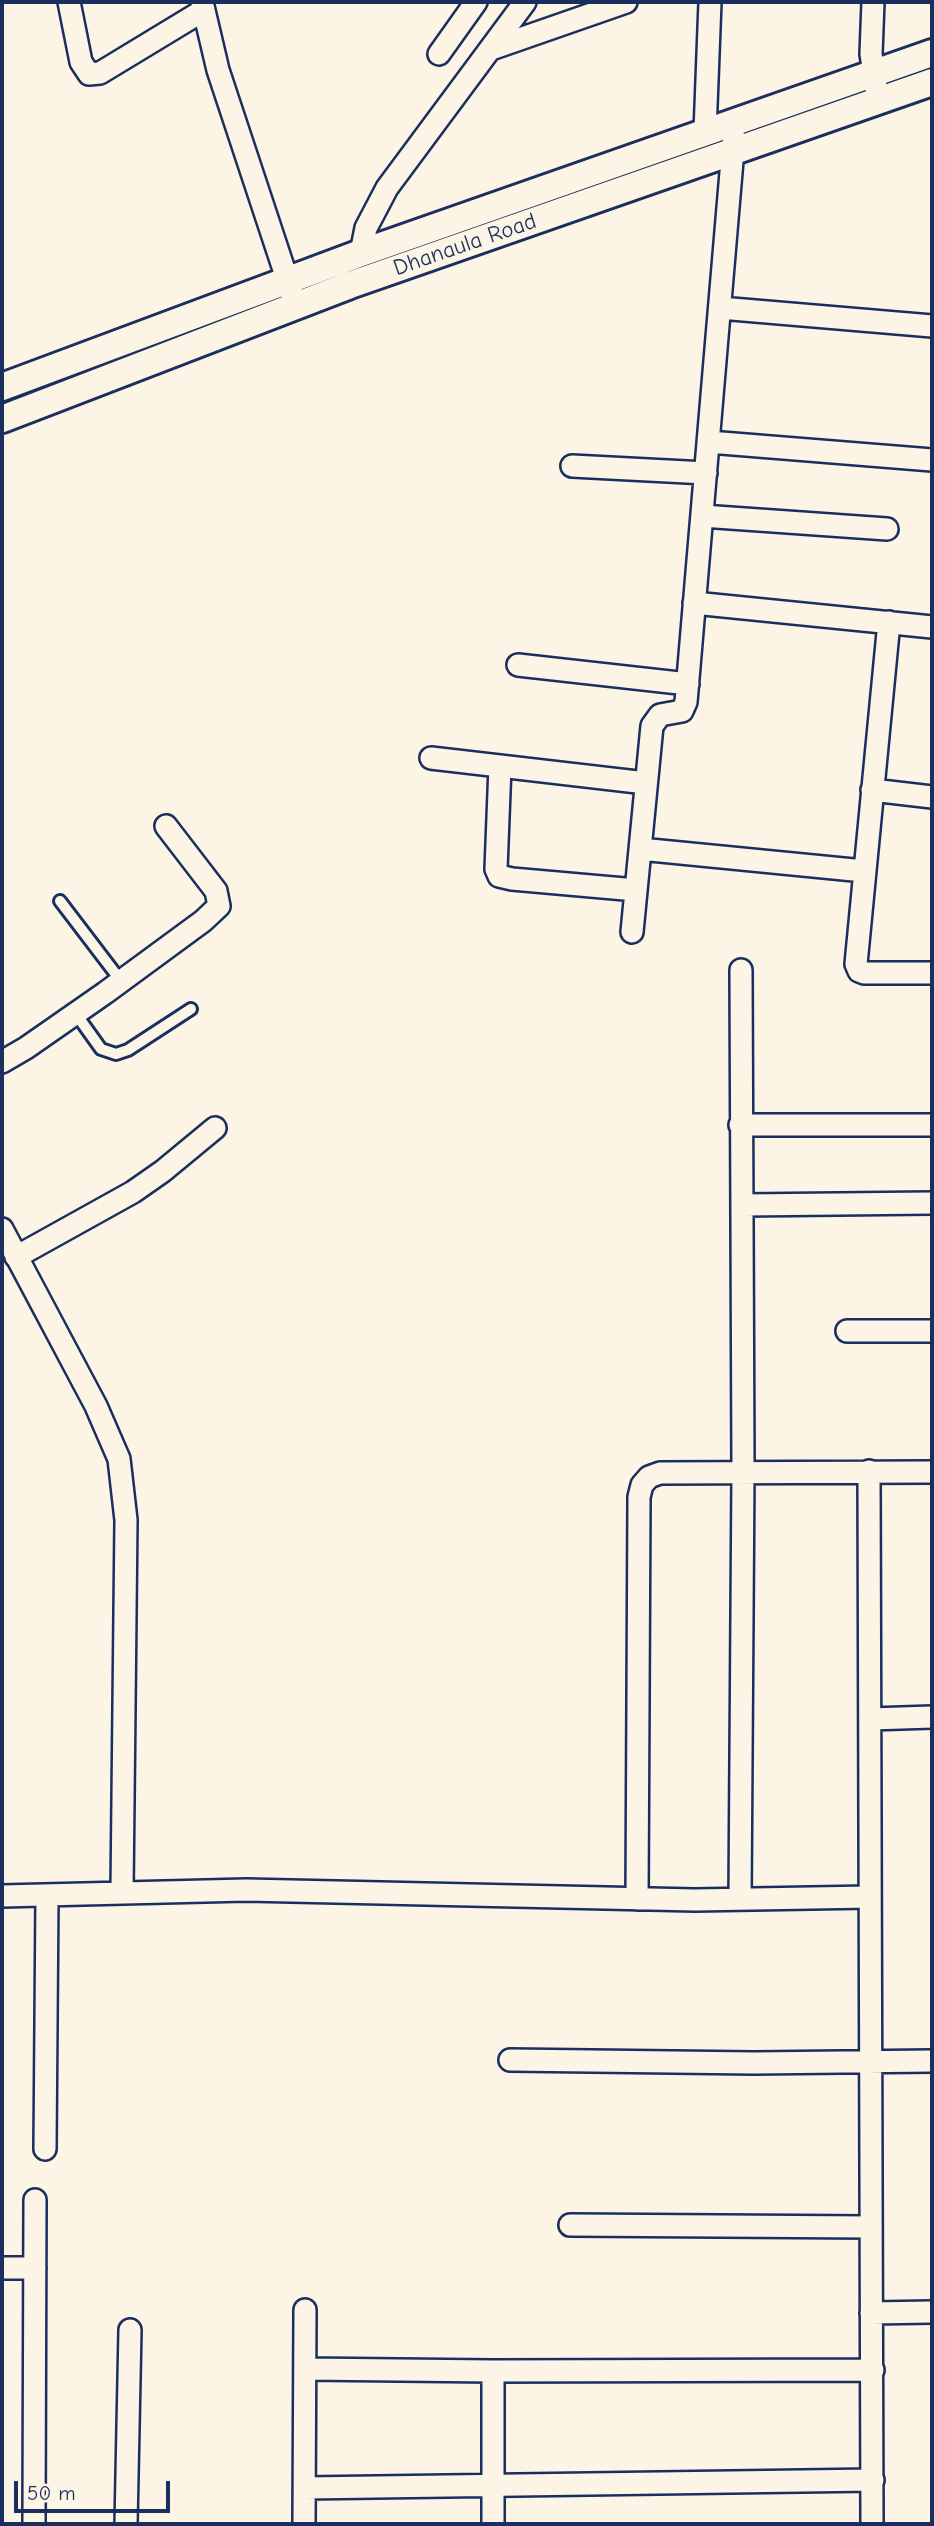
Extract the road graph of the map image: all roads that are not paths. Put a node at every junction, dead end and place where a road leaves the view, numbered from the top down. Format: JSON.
{"nodes":[{"id":1,"x":69,"y":2,"type":"edge"},
{"id":2,"x":476,"y":2,"type":"edge"},
{"id":3,"x":525,"y":2,"type":"edge"},
{"id":4,"x":626,"y":2,"type":"edge"},
{"id":5,"x":710,"y":2,"type":"edge"},
{"id":6,"x":873,"y":2,"type":"edge"},
{"id":7,"x":203,"y":6,"type":"edge"},
{"id":8,"x":491,"y":49,"type":"junction"},
{"id":9,"x":932,"y":53,"type":"edge"},
{"id":10,"x":439,"y":54,"type":"dead end"},
{"id":11,"x":872,"y":73,"type":"junction"},
{"id":12,"x":932,"y":82,"type":"edge"},
{"id":13,"x":878,"y":101,"type":"junction"},
{"id":14,"x":735,"y":121,"type":"junction"},
{"id":15,"x":705,"y":132,"type":"junction"},
{"id":16,"x":734,"y":151,"type":"junction"},
{"id":17,"x":361,"y":253,"type":"junction"},
{"id":18,"x":288,"y":281,"type":"junction"},
{"id":19,"x":296,"y":306,"type":"junction"},
{"id":20,"x":720,"y":308,"type":"junction"},
{"id":21,"x":932,"y":326,"type":"edge"},
{"id":22,"x":2,"y":387,"type":"edge"},
{"id":23,"x":2,"y":419,"type":"edge"},
{"id":24,"x":709,"y":442,"type":"junction"},
{"id":25,"x":932,"y":460,"type":"edge"},
{"id":26,"x":572,"y":466,"type":"dead end"},
{"id":27,"x":706,"y":473,"type":"junction"},
{"id":28,"x":702,"y":516,"type":"junction"},
{"id":29,"x":887,"y":529,"type":"dead end"},
{"id":30,"x":694,"y":603,"type":"junction"},
{"id":31,"x":889,"y":622,"type":"junction"},
{"id":32,"x":932,"y":627,"type":"edge"},
{"id":33,"x":518,"y":665,"type":"dead end"},
{"id":34,"x":688,"y":684,"type":"junction"},
{"id":35,"x":431,"y":758,"type":"dead end"},
{"id":36,"x":500,"y":766,"type":"junction"},
{"id":37,"x":646,"y":783,"type":"junction"},
{"id":38,"x":872,"y":790,"type":"junction"},
{"id":39,"x":932,"y":797,"type":"edge"},
{"id":40,"x":166,"y":826,"type":"dead end"},
{"id":41,"x":640,"y":849,"type":"junction"},
{"id":42,"x":864,"y":871,"type":"junction"},
{"id":43,"x":636,"y":890,"type":"junction"},
{"id":44,"x":60,"y":901,"type":"dead end"},
{"id":45,"x":632,"y":932,"type":"dead end"},
{"id":46,"x":741,"y":970,"type":"dead end"},
{"id":47,"x":932,"y":973,"type":"edge"},
{"id":48,"x":121,"y":981,"type":"junction"},
{"id":49,"x":191,"y":1009,"type":"dead end"},
{"id":50,"x":76,"y":1014,"type":"junction"},
{"id":51,"x":2,"y":1062,"type":"edge"},
{"id":52,"x":740,"y":1125,"type":"junction"},
{"id":53,"x":932,"y":1125,"type":"edge"},
{"id":54,"x":215,"y":1128,"type":"dead end"},
{"id":55,"x":932,"y":1203,"type":"edge"},
{"id":56,"x":743,"y":1205,"type":"junction"},
{"id":57,"x":2,"y":1229,"type":"edge"},
{"id":58,"x":16,"y":1257,"type":"junction"},
{"id":59,"x":932,"y":1331,"type":"edge"},
{"id":60,"x":847,"y":1332,"type":"dead end"},
{"id":61,"x":743,"y":1471,"type":"junction"},
{"id":62,"x":869,"y":1471,"type":"junction"},
{"id":63,"x":932,"y":1472,"type":"edge"},
{"id":64,"x":932,"y":1717,"type":"edge"},
{"id":65,"x":870,"y":1719,"type":"junction"},
{"id":66,"x":122,"y":1892,"type":"junction"},
{"id":67,"x":47,"y":1895,"type":"junction"},
{"id":68,"x":2,"y":1896,"type":"edge"},
{"id":69,"x":870,"y":1897,"type":"junction"},
{"id":70,"x":638,"y":1899,"type":"junction"},
{"id":71,"x":740,"y":1899,"type":"junction"},
{"id":72,"x":510,"y":2060,"type":"dead end"},
{"id":73,"x":932,"y":2061,"type":"edge"},
{"id":74,"x":870,"y":2063,"type":"junction"},
{"id":75,"x":45,"y":2149,"type":"dead end"},
{"id":76,"x":35,"y":2200,"type":"dead end"},
{"id":77,"x":570,"y":2225,"type":"dead end"},
{"id":78,"x":870,"y":2227,"type":"junction"},
{"id":79,"x":2,"y":2268,"type":"edge"},
{"id":80,"x":35,"y":2268,"type":"junction"},
{"id":81,"x":305,"y":2310,"type":"dead end"},
{"id":82,"x":932,"y":2312,"type":"edge"},
{"id":83,"x":871,"y":2313,"type":"junction"},
{"id":84,"x":130,"y":2330,"type":"dead end"},
{"id":85,"x":305,"y":2369,"type":"junction"},
{"id":86,"x":873,"y":2370,"type":"junction"},
{"id":87,"x":493,"y":2371,"type":"junction"},
{"id":88,"x":873,"y":2480,"type":"junction"},
{"id":89,"x":493,"y":2484,"type":"junction"},
{"id":90,"x":305,"y":2488,"type":"junction"},
{"id":91,"x":34,"y":2524,"type":"edge"},
{"id":92,"x":126,"y":2524,"type":"edge"},
{"id":93,"x":304,"y":2524,"type":"edge"},
{"id":94,"x":493,"y":2524,"type":"edge"},
{"id":95,"x":872,"y":2524,"type":"edge"}],
"edges":[{"from":1,"to":7,"type":"street"},
{"from":2,"to":10,"type":"street"},
{"from":3,"to":8,"type":"street"},
{"from":4,"to":8,"type":"street"},
{"from":5,"to":15,"type":"street"},
{"from":6,"to":11,"type":"street"},
{"from":7,"to":18,"type":"street"},
{"from":8,"to":17,"type":"street"},
{"from":9,"to":11,"type":"street","name":"Dhanaula Road"},
{"from":11,"to":13,"type":"street"},
{"from":11,"to":14,"type":"street","name":"Dhanaula Road"},
{"from":12,"to":13,"type":"street","name":"Dhanaula Road"},
{"from":13,"to":16,"type":"street","name":"Dhanaula Road"},
{"from":14,"to":15,"type":"street","name":"Dhanaula Road"},
{"from":14,"to":16,"type":"street"},
{"from":15,"to":17,"type":"street","name":"Dhanaula Road"},
{"from":16,"to":19,"type":"street","name":"Dhanaula Road"},
{"from":16,"to":20,"type":"street"},
{"from":17,"to":18,"type":"street","name":"Dhanaula Road"},
{"from":18,"to":19,"type":"street"},
{"from":18,"to":22,"type":"street","name":"Dhanaula Road"},
{"from":19,"to":23,"type":"street","name":"Dhanaula Road"},
{"from":20,"to":21,"type":"street"},
{"from":20,"to":24,"type":"street"},
{"from":24,"to":25,"type":"street"},
{"from":24,"to":27,"type":"street"},
{"from":26,"to":27,"type":"street"},
{"from":27,"to":28,"type":"street"},
{"from":28,"to":29,"type":"street"},
{"from":28,"to":30,"type":"street"},
{"from":30,"to":31,"type":"street"},
{"from":30,"to":34,"type":"street"},
{"from":31,"to":32,"type":"street"},
{"from":31,"to":38,"type":"street"},
{"from":33,"to":34,"type":"street"},
{"from":34,"to":37,"type":"street"},
{"from":35,"to":36,"type":"street"},
{"from":36,"to":37,"type":"street"},
{"from":36,"to":43,"type":"street"},
{"from":37,"to":41,"type":"street"},
{"from":38,"to":39,"type":"street"},
{"from":38,"to":42,"type":"street"},
{"from":40,"to":48,"type":"street"},
{"from":41,"to":42,"type":"street"},
{"from":41,"to":43,"type":"street"},
{"from":42,"to":47,"type":"street"},
{"from":43,"to":45,"type":"street"},
{"from":44,"to":48,"type":"lane"},
{"from":46,"to":52,"type":"street"},
{"from":48,"to":50,"type":"street"},
{"from":49,"to":50,"type":"lane"},
{"from":50,"to":51,"type":"street"},
{"from":52,"to":53,"type":"street"},
{"from":52,"to":56,"type":"street"},
{"from":54,"to":58,"type":"street"},
{"from":55,"to":56,"type":"street"},
{"from":56,"to":61,"type":"street"},
{"from":57,"to":58,"type":"street"},
{"from":58,"to":66,"type":"street"},
{"from":59,"to":60,"type":"street"},
{"from":61,"to":62,"type":"street"},
{"from":61,"to":70,"type":"street"},
{"from":61,"to":71,"type":"street"},
{"from":62,"to":63,"type":"street"},
{"from":62,"to":65,"type":"street"},
{"from":64,"to":65,"type":"street"},
{"from":65,"to":69,"type":"street"},
{"from":66,"to":67,"type":"street"},
{"from":66,"to":70,"type":"street"},
{"from":67,"to":68,"type":"street"},
{"from":67,"to":75,"type":"street"},
{"from":69,"to":71,"type":"street"},
{"from":69,"to":74,"type":"street"},
{"from":70,"to":71,"type":"street"},
{"from":72,"to":74,"type":"street"},
{"from":73,"to":74,"type":"street"},
{"from":74,"to":78,"type":"street"},
{"from":76,"to":80,"type":"street"},
{"from":77,"to":78,"type":"street"},
{"from":78,"to":83,"type":"street"},
{"from":79,"to":80,"type":"street"},
{"from":80,"to":91,"type":"street"},
{"from":81,"to":85,"type":"street"},
{"from":82,"to":83,"type":"street"},
{"from":83,"to":86,"type":"street"},
{"from":84,"to":92,"type":"street"},
{"from":85,"to":87,"type":"street"},
{"from":85,"to":90,"type":"street"},
{"from":86,"to":87,"type":"street"},
{"from":86,"to":88,"type":"street"},
{"from":87,"to":89,"type":"street"},
{"from":88,"to":89,"type":"street"},
{"from":88,"to":95,"type":"street"},
{"from":89,"to":90,"type":"street"},
{"from":89,"to":94,"type":"street"},
{"from":90,"to":93,"type":"street"}]}
